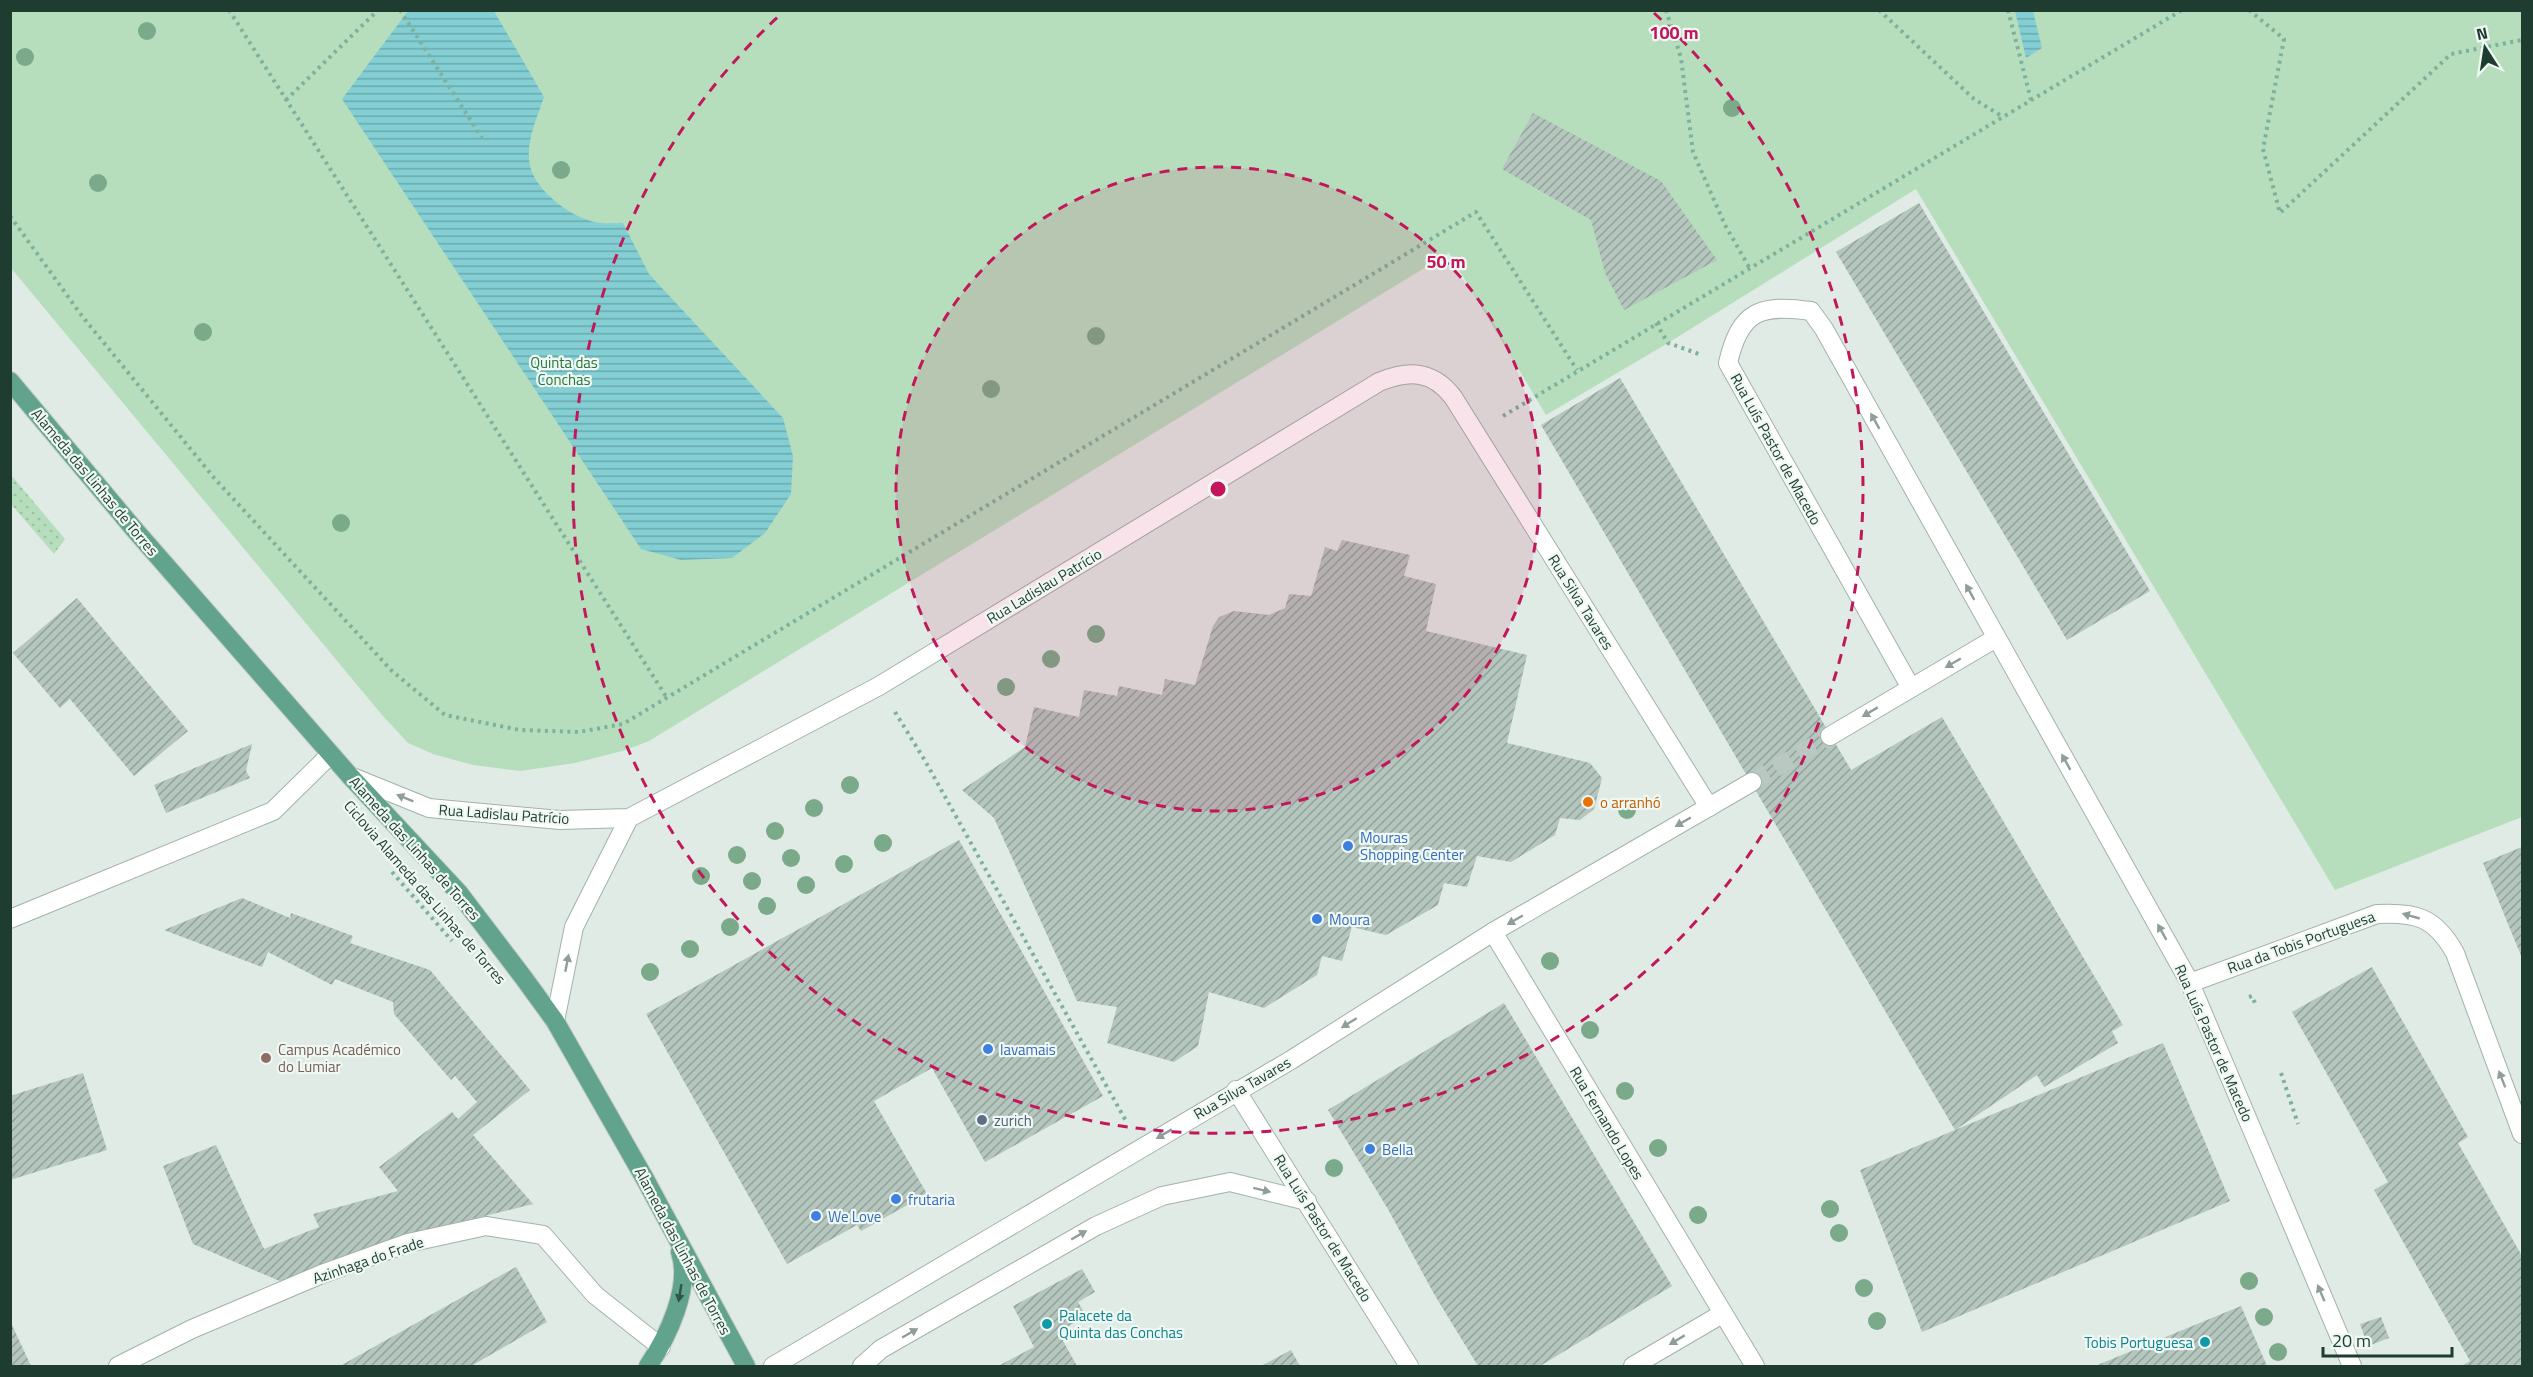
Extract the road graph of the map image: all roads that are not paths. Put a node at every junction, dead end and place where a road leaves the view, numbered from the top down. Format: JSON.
{"nodes":[{"id":1,"x":10,"y":381,"type":"edge"},
{"id":2,"x":1453,"y":397,"type":"joint"},
{"id":3,"x":1996,"y":638,"type":"junction"},
{"id":4,"x":1911,"y":688,"type":"junction"},
{"id":5,"x":1830,"y":736,"type":"tunnel mouth"},
{"id":6,"x":331,"y":754,"type":"junction"},
{"id":7,"x":350,"y":776,"type":"junction"},
{"id":8,"x":1752,"y":782,"type":"tunnel mouth"},
{"id":9,"x":1709,"y":807,"type":"junction"},
{"id":10,"x":629,"y":818,"type":"junction"},
{"id":11,"x":10,"y":919,"type":"edge"},
{"id":12,"x":1493,"y":932,"type":"junction"},
{"id":13,"x":2190,"y":983,"type":"junction"},
{"id":14,"x":555,"y":1021,"type":"junction"},
{"id":15,"x":1236,"y":1090,"type":"junction"},
{"id":16,"x":2523,"y":1134,"type":"edge"},
{"id":17,"x":1307,"y":1201,"type":"junction"},
{"id":18,"x":675,"y":1236,"type":"junction"},
{"id":19,"x":1722,"y":1314,"type":"junction"},
{"id":20,"x":661,"y":1347,"type":"junction"},
{"id":21,"x":118,"y":1366,"type":"edge"},
{"id":22,"x":648,"y":1366,"type":"edge"},
{"id":23,"x":746,"y":1366,"type":"edge"},
{"id":24,"x":772,"y":1366,"type":"edge"},
{"id":25,"x":862,"y":1366,"type":"edge"},
{"id":26,"x":1409,"y":1366,"type":"edge"},
{"id":27,"x":1633,"y":1366,"type":"edge"},
{"id":28,"x":1755,"y":1366,"type":"edge"},
{"id":29,"x":2352,"y":1366,"type":"edge"}],
"edges":[{"from":1,"to":6,"type":"main road","name":"Alameda das Linhas de Torres"},
{"from":2,"to":9,"type":"street","name":"Rua Silva Tavares"},
{"from":2,"to":10,"type":"street","name":"Rua Ladislau Patrício"},
{"from":3,"to":4,"type":"street","one_way":true},
{"from":3,"to":4,"type":"street","name":"Rua Luís Pastor de Macedo","one_way":true},
{"from":13,"to":3,"type":"street","name":"Rua Luís Pastor de Macedo","one_way":true},
{"from":4,"to":5,"type":"street","one_way":true},
{"from":6,"to":7,"type":"main road","name":"Alameda das Linhas de Torres"},
{"from":6,"to":11,"type":"street"},
{"from":10,"to":7,"type":"street","name":"Rua Ladislau Patrício","one_way":true},
{"from":7,"to":14,"type":"main road","name":"Alameda das Linhas de Torres"},
{"from":8,"to":9,"type":"street","name":"Rua Silva Tavares"},
{"from":9,"to":12,"type":"street","name":"Rua Silva Tavares","one_way":true},
{"from":14,"to":10,"type":"street","one_way":true},
{"from":12,"to":15,"type":"street","name":"Rua Silva Tavares","one_way":true},
{"from":12,"to":19,"type":"street","name":"Rua Fernando Lopes"},
{"from":16,"to":13,"type":"street","name":"Rua da Tobis Portuguesa","one_way":true},
{"from":29,"to":13,"type":"street","name":"Rua Luís Pastor de Macedo","one_way":true},
{"from":14,"to":18,"type":"main road","name":"Alameda das Linhas de Torres"},
{"from":15,"to":17,"type":"street","name":"Rua Luís Pastor de Macedo"},
{"from":15,"to":24,"type":"street","name":"Rua Silva Tavares","one_way":true},
{"from":25,"to":17,"type":"street","one_way":true},
{"from":17,"to":26,"type":"street","name":"Rua Luís Pastor de Macedo"},
{"from":18,"to":20,"type":"main road","one_way":true},
{"from":18,"to":23,"type":"main road","name":"Alameda das Linhas de Torres"},
{"from":19,"to":27,"type":"street","one_way":true},
{"from":19,"to":28,"type":"street","name":"Rua Fernando Lopes"},
{"from":20,"to":21,"type":"street","name":"Azinhaga do Frade"},
{"from":20,"to":22,"type":"main road"}]}
